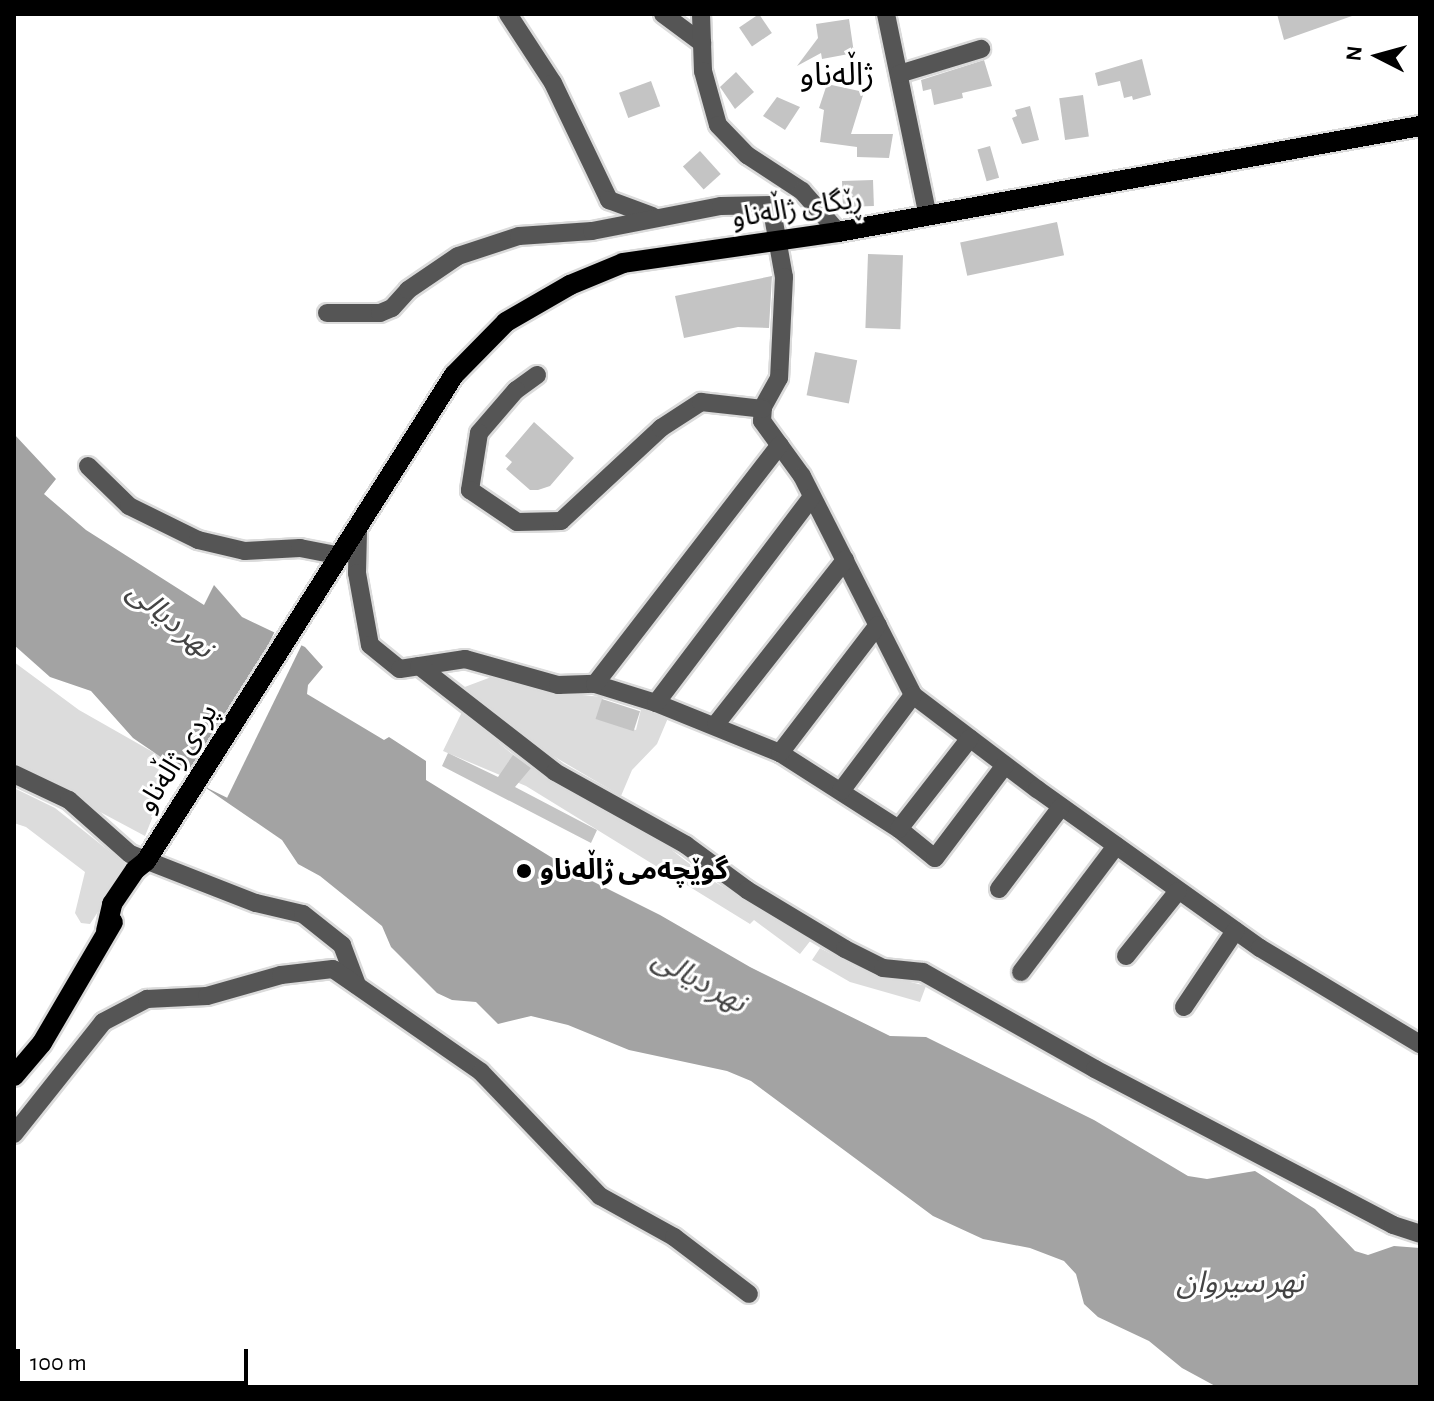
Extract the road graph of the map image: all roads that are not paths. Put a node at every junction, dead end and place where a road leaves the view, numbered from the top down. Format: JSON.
{"nodes":[{"id":1,"x":508,"y":14,"type":"edge"},
{"id":2,"x":663,"y":14,"type":"edge"},
{"id":3,"x":701,"y":14,"type":"edge"},
{"id":4,"x":886,"y":14,"type":"edge"},
{"id":5,"x":702,"y":43,"type":"junction"},
{"id":6,"x":981,"y":49,"type":"dead end"},
{"id":7,"x":899,"y":74,"type":"junction"},
{"id":8,"x":1420,"y":126,"type":"edge"},
{"id":9,"x":928,"y":216,"type":"junction"},
{"id":10,"x":654,"y":217,"type":"junction"},
{"id":11,"x":838,"y":232,"type":"junction"},
{"id":12,"x":775,"y":242,"type":"junction"},
{"id":13,"x":327,"y":313,"type":"dead end"},
{"id":14,"x":537,"y":375,"type":"dead end"},
{"id":15,"x":763,"y":409,"type":"junction"},
{"id":16,"x":780,"y":445,"type":"junction"},
{"id":17,"x":88,"y":466,"type":"dead end"},
{"id":18,"x":812,"y":497,"type":"junction"},
{"id":19,"x":358,"y":531,"type":"junction"},
{"id":20,"x":341,"y":556,"type":"junction"},
{"id":21,"x":845,"y":560,"type":"junction"},
{"id":22,"x":325,"y":582,"type":"joint"},
{"id":23,"x":878,"y":625,"type":"junction"},
{"id":24,"x":419,"y":666,"type":"junction"},
{"id":25,"x":595,"y":684,"type":"junction"},
{"id":26,"x":913,"y":695,"type":"junction"},
{"id":27,"x":656,"y":703,"type":"junction"},
{"id":28,"x":716,"y":724,"type":"junction"},
{"id":29,"x":970,"y":738,"type":"junction"},
{"id":30,"x":780,"y":753,"type":"junction"},
{"id":31,"x":1005,"y":765,"type":"junction"},
{"id":32,"x":14,"y":774,"type":"edge"},
{"id":33,"x":841,"y":791,"type":"junction"},
{"id":34,"x":1061,"y":807,"type":"junction"},
{"id":35,"x":899,"y":829,"type":"junction"},
{"id":36,"x":1116,"y":846,"type":"junction"},
{"id":37,"x":151,"y":852,"type":"junction"},
{"id":38,"x":999,"y":889,"type":"dead end"},
{"id":39,"x":1178,"y":891,"type":"junction"},
{"id":40,"x":1235,"y":931,"type":"junction"},
{"id":41,"x":1126,"y":956,"type":"dead end"},
{"id":42,"x":1021,"y":972,"type":"dead end"},
{"id":43,"x":357,"y":985,"type":"junction"},
{"id":44,"x":1184,"y":1007,"type":"dead end"},
{"id":45,"x":1420,"y":1044,"type":"edge"},
{"id":46,"x":14,"y":1076,"type":"edge"},
{"id":47,"x":14,"y":1134,"type":"edge"},
{"id":48,"x":1420,"y":1234,"type":"edge"},
{"id":49,"x":749,"y":1294,"type":"dead end"}],
"edges":[{"from":1,"to":10,"type":"street"},
{"from":2,"to":5,"type":"street"},
{"from":3,"to":5,"type":"street"},
{"from":4,"to":7,"type":"street"},
{"from":5,"to":11,"type":"street"},
{"from":6,"to":7,"type":"street"},
{"from":7,"to":9,"type":"street"},
{"from":8,"to":9,"type":"main road","name":"ڕێگای ژاڵەناو"},
{"from":9,"to":11,"type":"main road","name":"ڕێگای ژاڵەناو"},
{"from":10,"to":12,"type":"street"},
{"from":10,"to":13,"type":"street"},
{"from":11,"to":12,"type":"main road","name":"ڕێگای ژاڵەناو"},
{"from":12,"to":15,"type":"street"},
{"from":12,"to":19,"type":"main road","name":"ڕێگای ژاڵەناو"},
{"from":14,"to":15,"type":"street"},
{"from":15,"to":16,"type":"street"},
{"from":16,"to":18,"type":"street"},
{"from":16,"to":25,"type":"street"},
{"from":17,"to":20,"type":"street"},
{"from":18,"to":21,"type":"street"},
{"from":18,"to":27,"type":"street"},
{"from":19,"to":20,"type":"main road","name":"ڕێگای ژاڵەناو"},
{"from":19,"to":24,"type":"street"},
{"from":20,"to":22,"type":"main road","name":"ڕێگای ژاڵەناو"},
{"from":21,"to":23,"type":"street"},
{"from":21,"to":28,"type":"street"},
{"from":22,"to":37,"type":"main road","name":"پردی ژاڵەناو"},
{"from":23,"to":26,"type":"street"},
{"from":23,"to":30,"type":"street"},
{"from":24,"to":25,"type":"street"},
{"from":24,"to":48,"type":"street"},
{"from":25,"to":27,"type":"street"},
{"from":26,"to":29,"type":"street"},
{"from":26,"to":33,"type":"street"},
{"from":27,"to":28,"type":"street"},
{"from":28,"to":30,"type":"street"},
{"from":29,"to":31,"type":"street"},
{"from":29,"to":35,"type":"street"},
{"from":30,"to":33,"type":"street"},
{"from":31,"to":34,"type":"street"},
{"from":31,"to":35,"type":"street"},
{"from":32,"to":37,"type":"street"},
{"from":33,"to":35,"type":"street"},
{"from":34,"to":36,"type":"street"},
{"from":34,"to":38,"type":"street"},
{"from":36,"to":39,"type":"street"},
{"from":36,"to":42,"type":"street"},
{"from":37,"to":43,"type":"street"},
{"from":37,"to":46,"type":"main road"},
{"from":39,"to":40,"type":"street"},
{"from":39,"to":41,"type":"street"},
{"from":40,"to":44,"type":"street"},
{"from":40,"to":45,"type":"street"},
{"from":43,"to":47,"type":"street"},
{"from":43,"to":49,"type":"street"}]}
